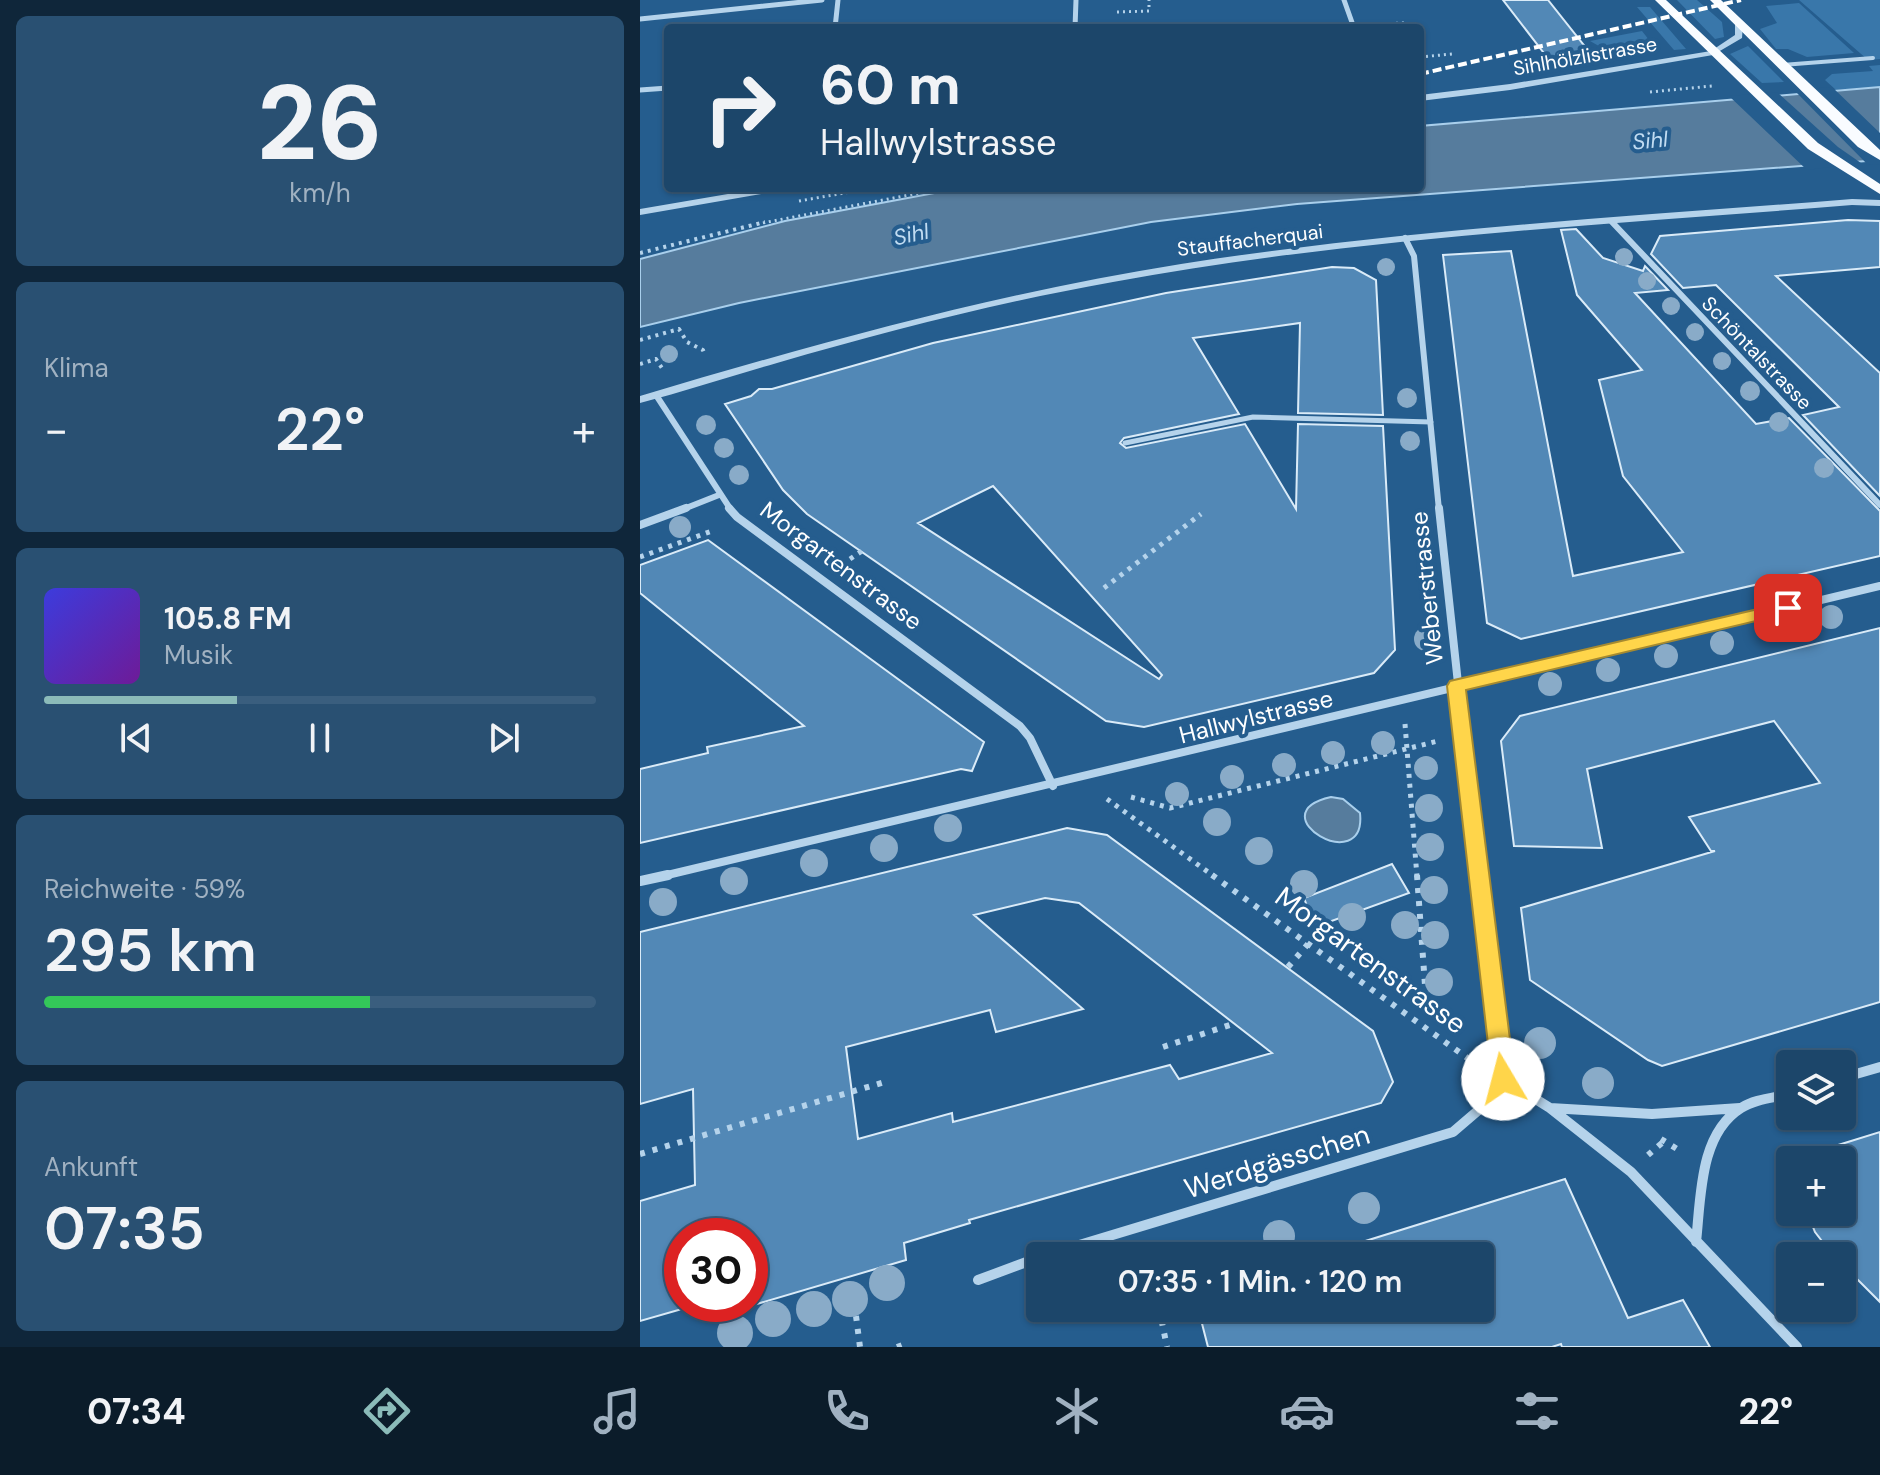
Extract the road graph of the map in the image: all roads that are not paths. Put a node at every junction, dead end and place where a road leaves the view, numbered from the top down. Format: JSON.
{"nodes":[{"id":1,"x":822,"y":0,"type":"edge"},
{"id":2,"x":838,"y":0,"type":"edge"},
{"id":3,"x":1076,"y":0,"type":"edge"},
{"id":4,"x":1344,"y":0,"type":"edge"},
{"id":5,"x":1660,"y":0,"type":"edge"},
{"id":6,"x":1715,"y":0,"type":"edge"},
{"id":7,"x":640,"y":19,"type":"edge"},
{"id":8,"x":835,"y":24,"type":"edge"},
{"id":9,"x":1075,"y":24,"type":"edge"},
{"id":10,"x":1353,"y":24,"type":"edge"},
{"id":11,"x":1739,"y":24,"type":"junction"},
{"id":12,"x":1713,"y":53,"type":"junction"},
{"id":13,"x":1873,"y":58,"type":"dead end"},
{"id":14,"x":1782,"y":65,"type":"junction"},
{"id":15,"x":664,"y":88,"type":"edge"},
{"id":16,"x":640,"y":90,"type":"edge"},
{"id":17,"x":1424,"y":98,"type":"edge"},
{"id":18,"x":1880,"y":156,"type":"edge"},
{"id":19,"x":1880,"y":190,"type":"edge"},
{"id":20,"x":756,"y":192,"type":"edge"},
{"id":21,"x":1880,"y":203,"type":"edge"},
{"id":22,"x":640,"y":212,"type":"edge"},
{"id":23,"x":1612,"y":222,"type":"junction"},
{"id":24,"x":1405,"y":238,"type":"junction"},
{"id":25,"x":656,"y":395,"type":"junction"},
{"id":26,"x":640,"y":400,"type":"edge"},
{"id":27,"x":1431,"y":422,"type":"junction"},
{"id":28,"x":1125,"y":443,"type":"dead end"},
{"id":29,"x":719,"y":495,"type":"junction"},
{"id":30,"x":1880,"y":505,"type":"edge"},
{"id":31,"x":640,"y":525,"type":"edge"},
{"id":32,"x":1880,"y":586,"type":"edge"},
{"id":33,"x":1457,"y":686,"type":"junction"},
{"id":34,"x":1053,"y":786,"type":"junction"},
{"id":35,"x":640,"y":881,"type":"edge"},
{"id":36,"x":1880,"y":1067,"type":"edge"},
{"id":37,"x":1856,"y":1074,"type":"edge"},
{"id":38,"x":1503,"y":1079,"type":"junction"},
{"id":39,"x":1776,"y":1098,"type":"edge"},
{"id":40,"x":1550,"y":1108,"type":"junction"},
{"id":41,"x":1740,"y":1108,"type":"junction"},
{"id":42,"x":1088,"y":1242,"type":"edge"},
{"id":43,"x":1696,"y":1242,"type":"junction"},
{"id":44,"x":1026,"y":1262,"type":"edge"},
{"id":45,"x":978,"y":1280,"type":"dead end"},
{"id":46,"x":1797,"y":1347,"type":"edge"}],
"edges":[{"from":1,"to":7,"type":"street"},
{"from":2,"to":8,"type":"street"},
{"from":3,"to":9,"type":"street"},
{"from":4,"to":10,"type":"street"},
{"from":5,"to":12,"type":"main road"},
{"from":6,"to":11,"type":"main road"},
{"from":11,"to":12,"type":"street"},
{"from":11,"to":14,"type":"main road"},
{"from":12,"to":17,"type":"street","name":"Sihlhölzlistrasse"},
{"from":12,"to":19,"type":"main road"},
{"from":13,"to":14,"type":"lane"},
{"from":14,"to":18,"type":"main road"},
{"from":15,"to":16,"type":"street"},
{"from":20,"to":22,"type":"street"},
{"from":21,"to":23,"type":"street","name":"Stauffacherquai"},
{"from":23,"to":24,"type":"street","name":"Stauffacherquai"},
{"from":23,"to":30,"type":"street","name":"Schöntalstrasse"},
{"from":24,"to":25,"type":"street","name":"Stauffacherquai"},
{"from":24,"to":27,"type":"street","name":"Weberstrasse"},
{"from":25,"to":26,"type":"street","name":"Stauffacherquai"},
{"from":25,"to":29,"type":"street","name":"Morgartenstrasse"},
{"from":27,"to":28,"type":"lane"},
{"from":27,"to":33,"type":"street","name":"Weberstrasse"},
{"from":29,"to":31,"type":"street"},
{"from":29,"to":34,"type":"street","name":"Morgartenstrasse"},
{"from":32,"to":33,"type":"street","name":"Hallwylstrasse"},
{"from":33,"to":34,"type":"street","name":"Hallwylstrasse"},
{"from":33,"to":38,"type":"street","name":"Weberstrasse"},
{"from":34,"to":35,"type":"street","name":"Hallwylstrasse"},
{"from":36,"to":37,"type":"street"},
{"from":38,"to":40,"type":"street"},
{"from":38,"to":42,"type":"street","name":"Werdgässchen"},
{"from":39,"to":41,"type":"street"},
{"from":40,"to":41,"type":"street"},
{"from":40,"to":43,"type":"street"},
{"from":41,"to":43,"type":"street"},
{"from":43,"to":46,"type":"street"},
{"from":44,"to":45,"type":"street","name":"Werdgässchen"}]}
